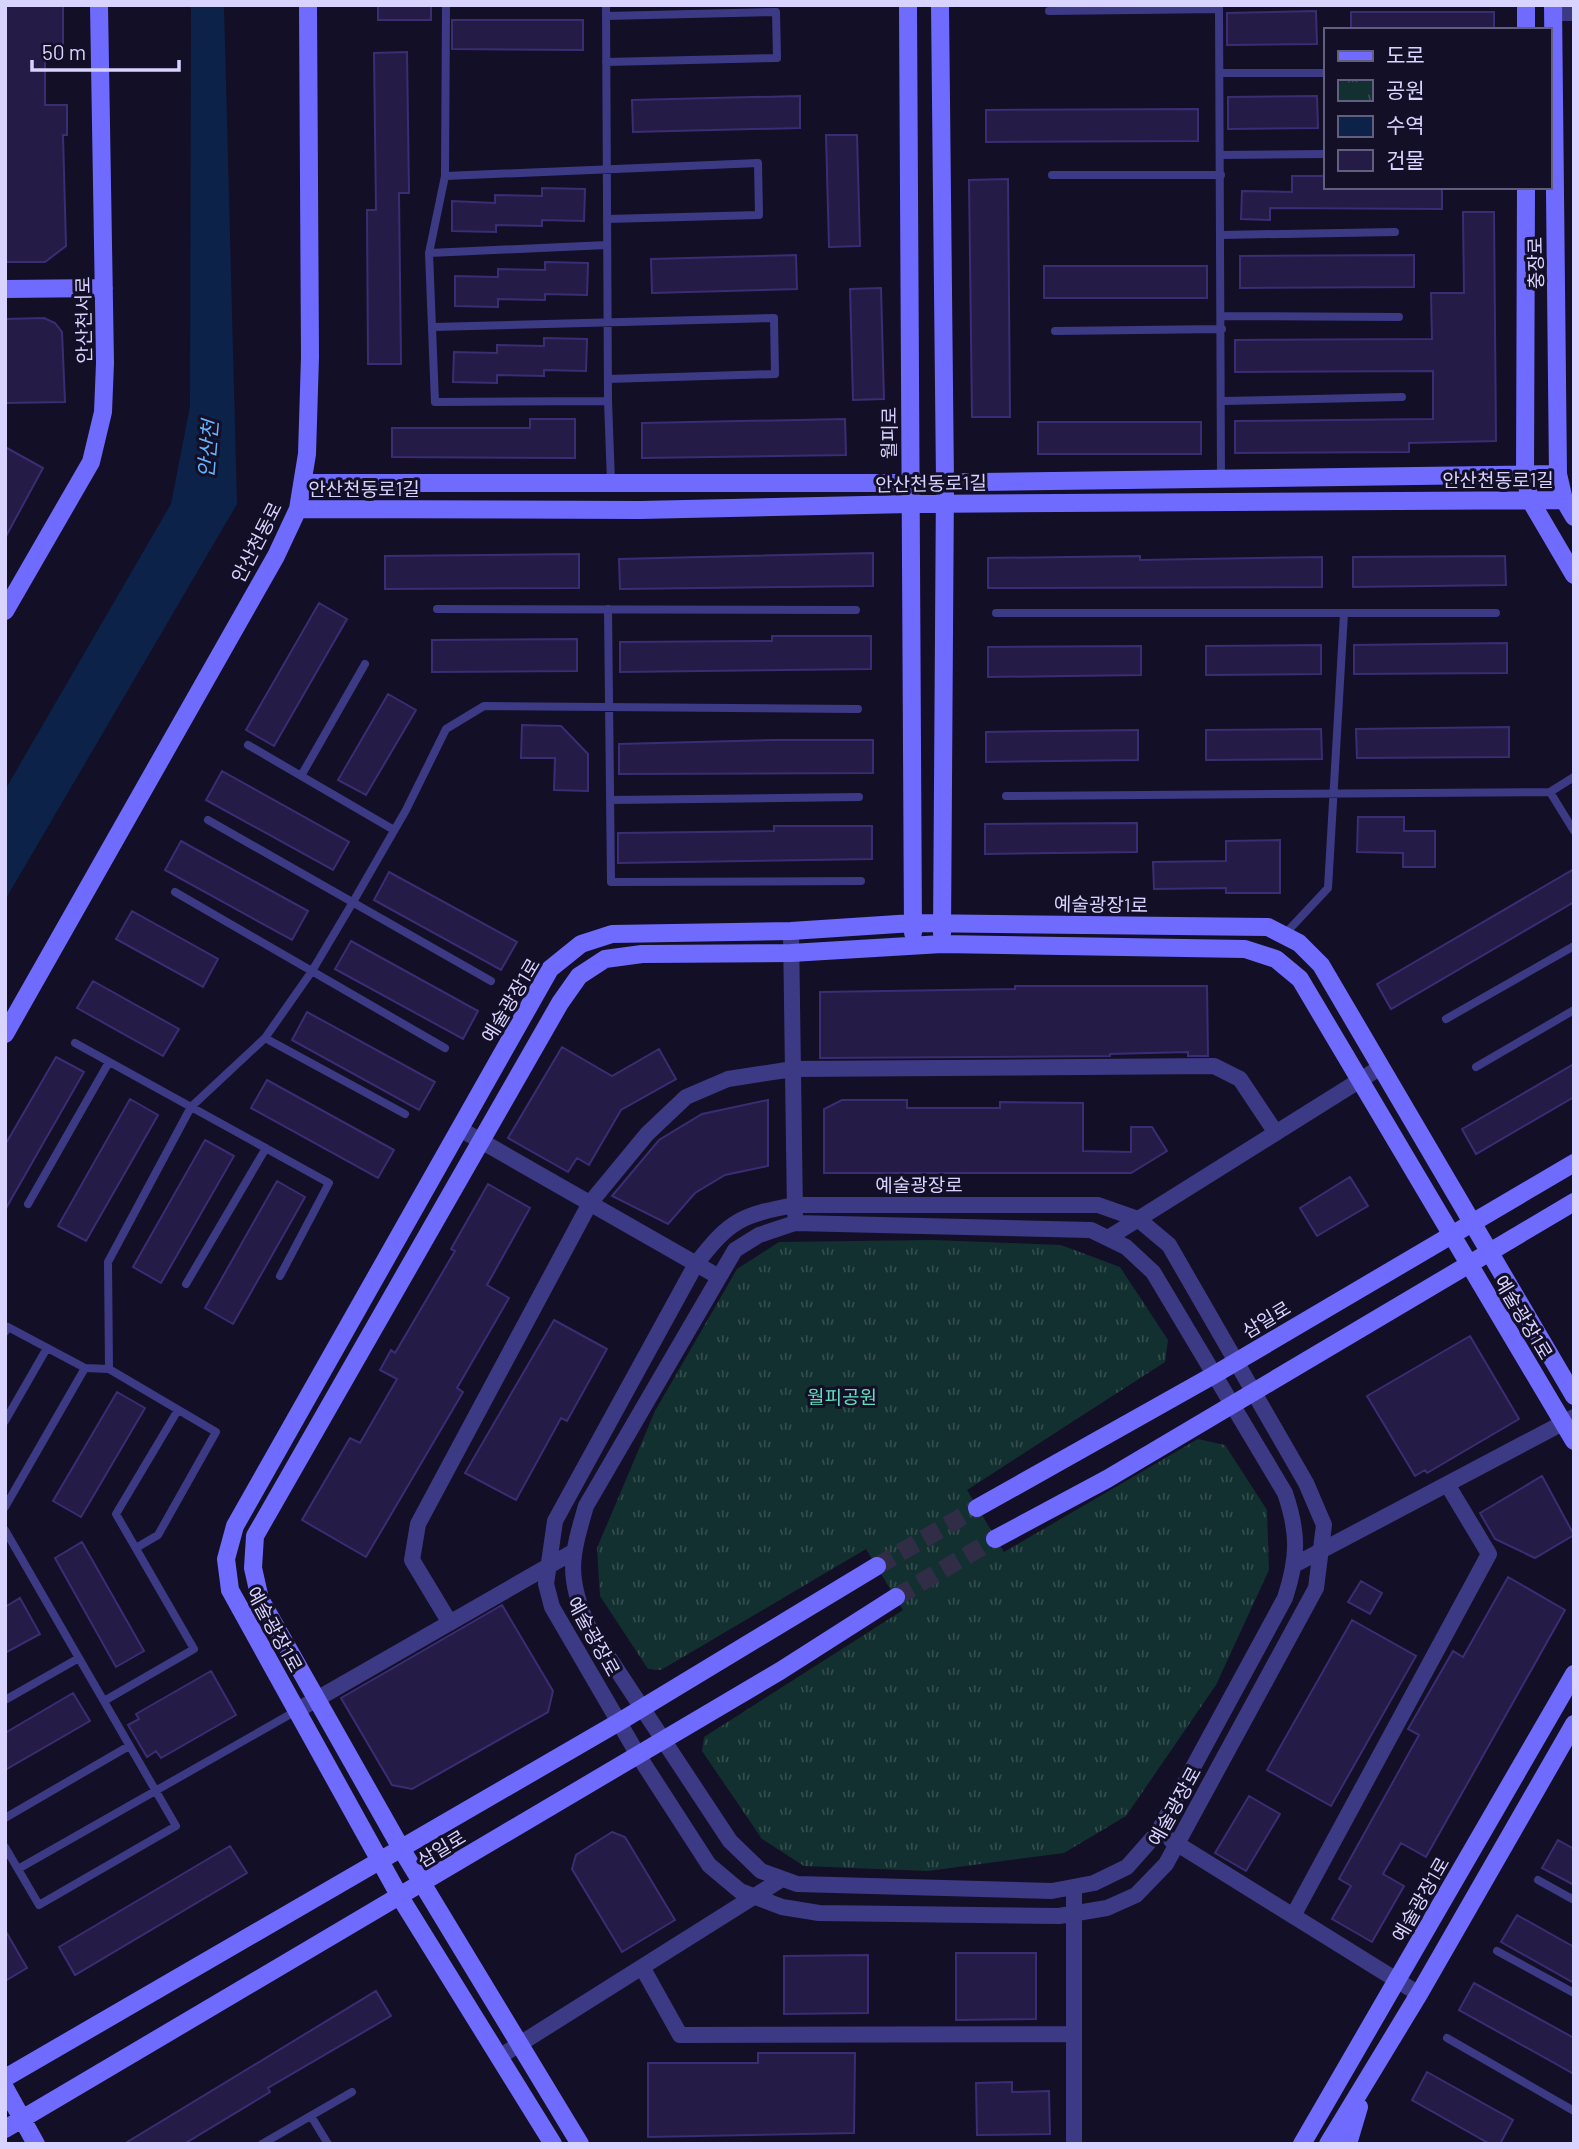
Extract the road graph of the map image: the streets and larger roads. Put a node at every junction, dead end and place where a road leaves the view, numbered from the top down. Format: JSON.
{"nodes":[{"id":1,"x":99,"y":5,"type":"edge"},
{"id":2,"x":308,"y":5,"type":"edge"},
{"id":3,"x":908,"y":5,"type":"edge"},
{"id":4,"x":940,"y":5,"type":"edge"},
{"id":5,"x":1526,"y":5,"type":"edge"},
{"id":6,"x":1554,"y":9,"type":"edge"},
{"id":7,"x":1574,"y":13,"type":"edge"},
{"id":8,"x":1526,"y":28,"type":"edge"},
{"id":9,"x":1526,"y":189,"type":"edge"},
{"id":10,"x":104,"y":288,"type":"junction"},
{"id":11,"x":5,"y":289,"type":"edge"},
{"id":12,"x":1558,"y":474,"type":"junction"},
{"id":13,"x":1525,"y":476,"type":"junction"},
{"id":14,"x":945,"y":482,"type":"junction"},
{"id":15,"x":304,"y":483,"type":"junction"},
{"id":16,"x":909,"y":483,"type":"junction"},
{"id":17,"x":1530,"y":500,"type":"junction"},
{"id":18,"x":1564,"y":500,"type":"junction"},
{"id":19,"x":910,"y":504,"type":"junction"},
{"id":20,"x":944,"y":504,"type":"junction"},
{"id":21,"x":298,"y":509,"type":"junction"},
{"id":22,"x":1574,"y":517,"type":"edge"},
{"id":23,"x":1574,"y":575,"type":"edge"},
{"id":24,"x":5,"y":611,"type":"edge"},
{"id":25,"x":913,"y":923,"type":"junction"},
{"id":26,"x":942,"y":923,"type":"junction"},
{"id":27,"x":791,"y":931,"type":"junction"},
{"id":28,"x":942,"y":944,"type":"junction"},
{"id":29,"x":914,"y":945,"type":"junction"},
{"id":30,"x":791,"y":953,"type":"junction"},
{"id":31,"x":5,"y":1034,"type":"edge"},
{"id":32,"x":1381,"y":1067,"type":"junction"},
{"id":33,"x":793,"y":1069,"type":"junction"},
{"id":34,"x":1360,"y":1080,"type":"junction"},
{"id":35,"x":460,"y":1129,"type":"junction"},
{"id":36,"x":1276,"y":1133,"type":"junction"},
{"id":37,"x":481,"y":1141,"type":"junction"},
{"id":38,"x":1574,"y":1163,"type":"edge"},
{"id":39,"x":1574,"y":1202,"type":"edge"},
{"id":40,"x":590,"y":1203,"type":"junction"},
{"id":41,"x":795,"y":1205,"type":"junction"},
{"id":42,"x":1138,"y":1219,"type":"junction"},
{"id":43,"x":1472,"y":1222,"type":"junction"},
{"id":44,"x":795,"y":1223,"type":"junction"},
{"id":45,"x":1452,"y":1235,"type":"junction"},
{"id":46,"x":1108,"y":1238,"type":"junction"},
{"id":47,"x":1489,"y":1252,"type":"junction"},
{"id":48,"x":696,"y":1264,"type":"junction"},
{"id":49,"x":1468,"y":1264,"type":"junction"},
{"id":50,"x":719,"y":1277,"type":"junction"},
{"id":51,"x":1234,"y":1363,"type":"junction"},
{"id":52,"x":1212,"y":1376,"type":"junction"},
{"id":53,"x":1255,"y":1392,"type":"junction"},
{"id":54,"x":1574,"y":1396,"type":"edge"},
{"id":55,"x":1233,"y":1405,"type":"junction"},
{"id":56,"x":1568,"y":1420,"type":"edge"},
{"id":57,"x":1574,"y":1441,"type":"edge"},
{"id":58,"x":1447,"y":1484,"type":"junction"},
{"id":59,"x":977,"y":1508,"type":"tunnel mouth"},
{"id":60,"x":995,"y":1539,"type":"tunnel mouth"},
{"id":61,"x":1323,"y":1550,"type":"junction"},
{"id":62,"x":573,"y":1552,"type":"junction"},
{"id":63,"x":1296,"y":1564,"type":"junction"},
{"id":64,"x":548,"y":1566,"type":"junction"},
{"id":65,"x":877,"y":1566,"type":"tunnel mouth"},
{"id":66,"x":896,"y":1597,"type":"tunnel mouth"},
{"id":67,"x":450,"y":1623,"type":"junction"},
{"id":68,"x":1574,"y":1674,"type":"edge"},
{"id":69,"x":317,"y":1699,"type":"junction"},
{"id":70,"x":641,"y":1709,"type":"junction"},
{"id":71,"x":296,"y":1711,"type":"junction"},
{"id":72,"x":619,"y":1722,"type":"junction"},
{"id":73,"x":1574,"y":1724,"type":"edge"},
{"id":74,"x":662,"y":1740,"type":"junction"},
{"id":75,"x":638,"y":1755,"type":"junction"},
{"id":76,"x":1158,"y":1832,"type":"junction"},
{"id":77,"x":1177,"y":1844,"type":"junction"},
{"id":78,"x":402,"y":1850,"type":"junction"},
{"id":79,"x":380,"y":1862,"type":"junction"},
{"id":80,"x":782,"y":1879,"type":"junction"},
{"id":81,"x":422,"y":1884,"type":"junction"},
{"id":82,"x":1074,"y":1886,"type":"junction"},
{"id":83,"x":755,"y":1896,"type":"junction"},
{"id":84,"x":400,"y":1897,"type":"junction"},
{"id":85,"x":1074,"y":1914,"type":"junction"},
{"id":86,"x":1293,"y":1916,"type":"junction"},
{"id":87,"x":642,"y":1967,"type":"junction"},
{"id":88,"x":1398,"y":1980,"type":"junction"},
{"id":89,"x":1419,"y":1994,"type":"junction"},
{"id":90,"x":1074,"y":2034,"type":"junction"},
{"id":91,"x":520,"y":2044,"type":"junction"},
{"id":92,"x":499,"y":2057,"type":"junction"},
{"id":93,"x":1369,"y":2076,"type":"junction"},
{"id":94,"x":5,"y":2078,"type":"edge"},
{"id":95,"x":5,"y":2088,"type":"edge"},
{"id":96,"x":22,"y":2120,"type":"junction"},
{"id":97,"x":5,"y":2129,"type":"edge"},
{"id":98,"x":36,"y":2144,"type":"edge"},
{"id":99,"x":553,"y":2144,"type":"edge"},
{"id":100,"x":580,"y":2144,"type":"edge"},
{"id":101,"x":1074,"y":2144,"type":"edge"},
{"id":102,"x":1302,"y":2144,"type":"edge"},
{"id":103,"x":1328,"y":2144,"type":"edge"},
{"id":104,"x":1348,"y":2144,"type":"edge"}],
"edges":[{"from":1,"to":10,"type":"street","name":"안산천서로"},
{"from":2,"to":15,"type":"street","name":"안산천동로"},
{"from":3,"to":16,"type":"street","name":"월피로"},
{"from":4,"to":14,"type":"street"},
{"from":5,"to":8,"type":"street"},
{"from":6,"to":7,"type":"street"},
{"from":6,"to":12,"type":"street","name":"충장로"},
{"from":9,"to":13,"type":"street","name":"충장로"},
{"from":10,"to":11,"type":"street"},
{"from":10,"to":24,"type":"street","name":"안산천서로"},
{"from":12,"to":13,"type":"street","name":"안산천동로1길"},
{"from":12,"to":18,"type":"street","name":"충장로"},
{"from":13,"to":14,"type":"street","name":"안산천동로1길"},
{"from":13,"to":17,"type":"street","name":"충장로"},
{"from":14,"to":16,"type":"street","name":"안산천동로1길"},
{"from":14,"to":20,"type":"street"},
{"from":15,"to":16,"type":"street","name":"안산천동로1길"},
{"from":15,"to":21,"type":"street","name":"안산천동로"},
{"from":16,"to":19,"type":"street","name":"월피로"},
{"from":17,"to":18,"type":"street","name":"안산천동로1길"},
{"from":17,"to":20,"type":"street","name":"안산천동로1길"},
{"from":17,"to":23,"type":"street","name":"충장로"},
{"from":18,"to":22,"type":"street","name":"충장로"},
{"from":19,"to":20,"type":"street","name":"안산천동로1길"},
{"from":19,"to":21,"type":"street","name":"안산천동로1길"},
{"from":19,"to":25,"type":"street","name":"월피로"},
{"from":20,"to":26,"type":"street"},
{"from":21,"to":31,"type":"street","name":"안산천동로"},
{"from":25,"to":26,"type":"street","name":"예술광장1로"},
{"from":25,"to":27,"type":"street","name":"예술광장1로"},
{"from":25,"to":29,"type":"street","name":"월피로"},
{"from":26,"to":28,"type":"street"},
{"from":26,"to":32,"type":"street","name":"예술광장1로"},
{"from":27,"to":30,"type":"street"},
{"from":27,"to":35,"type":"street","name":"예술광장1로"},
{"from":28,"to":29,"type":"street","name":"예술광장1로"},
{"from":28,"to":34,"type":"street","name":"예술광장1로"},
{"from":29,"to":30,"type":"street","name":"예술광장1로"},
{"from":30,"to":33,"type":"street"},
{"from":30,"to":37,"type":"street","name":"예술광장1로"},
{"from":32,"to":34,"type":"street"},
{"from":32,"to":43,"type":"street","name":"예술광장1로"},
{"from":33,"to":36,"type":"street"},
{"from":33,"to":40,"type":"street"},
{"from":33,"to":41,"type":"street"},
{"from":34,"to":36,"type":"street"},
{"from":34,"to":45,"type":"street","name":"예술광장1로"},
{"from":35,"to":37,"type":"street"},
{"from":35,"to":71,"type":"street","name":"예술광장1로"},
{"from":36,"to":42,"type":"street"},
{"from":37,"to":40,"type":"street"},
{"from":37,"to":69,"type":"street","name":"예술광장1로"},
{"from":38,"to":43,"type":"street","name":"삼일로"},
{"from":39,"to":47,"type":"street"},
{"from":40,"to":48,"type":"street"},
{"from":40,"to":67,"type":"street"},
{"from":41,"to":42,"type":"street","name":"예술광장로"},
{"from":41,"to":44,"type":"street"},
{"from":41,"to":48,"type":"street","name":"예술광장로"},
{"from":42,"to":46,"type":"street"},
{"from":42,"to":51,"type":"street","name":"예술광장로"},
{"from":43,"to":45,"type":"street","name":"삼일로"},
{"from":43,"to":47,"type":"street","name":"예술광장1로"},
{"from":44,"to":46,"type":"street","name":"예술광장로"},
{"from":44,"to":50,"type":"street","name":"예술광장로"},
{"from":45,"to":49,"type":"street","name":"예술광장1로"},
{"from":45,"to":51,"type":"street","name":"삼일로"},
{"from":46,"to":52,"type":"street","name":"예술광장로"},
{"from":47,"to":49,"type":"street"},
{"from":47,"to":54,"type":"street","name":"예술광장1로"},
{"from":48,"to":50,"type":"street"},
{"from":48,"to":64,"type":"street","name":"예술광장로"},
{"from":49,"to":53,"type":"street"},
{"from":49,"to":56,"type":"street","name":"예술광장1로"},
{"from":50,"to":62,"type":"street","name":"예술광장로"},
{"from":51,"to":52,"type":"street","name":"삼일로"},
{"from":51,"to":53,"type":"street","name":"예술광장로"},
{"from":52,"to":55,"type":"street","name":"예술광장로"},
{"from":52,"to":59,"type":"street","name":"삼일로"},
{"from":53,"to":55,"type":"street"},
{"from":53,"to":61,"type":"street","name":"예술광장로"},
{"from":55,"to":60,"type":"street"},
{"from":55,"to":63,"type":"street","name":"예술광장로"},
{"from":56,"to":57,"type":"street","name":"예술광장1로"},
{"from":56,"to":58,"type":"street"},
{"from":58,"to":61,"type":"street"},
{"from":58,"to":86,"type":"street"},
{"from":61,"to":63,"type":"street"},
{"from":61,"to":77,"type":"street","name":"예술광장로"},
{"from":62,"to":64,"type":"street"},
{"from":62,"to":70,"type":"street","name":"예술광장로"},
{"from":63,"to":76,"type":"street","name":"예술광장로"},
{"from":64,"to":67,"type":"street"},
{"from":64,"to":72,"type":"street","name":"예술광장로"},
{"from":65,"to":70,"type":"street","name":"삼일로"},
{"from":66,"to":74,"type":"street","name":"삼일로"},
{"from":67,"to":69,"type":"street"},
{"from":68,"to":88,"type":"street","name":"예술광장1로"},
{"from":69,"to":71,"type":"street"},
{"from":69,"to":78,"type":"street","name":"예술광장1로"},
{"from":70,"to":72,"type":"street","name":"삼일로"},
{"from":70,"to":74,"type":"street","name":"예술광장로"},
{"from":71,"to":79,"type":"street","name":"예술광장1로"},
{"from":72,"to":75,"type":"street","name":"예술광장로"},
{"from":72,"to":78,"type":"street","name":"삼일로"},
{"from":73,"to":89,"type":"street"},
{"from":74,"to":75,"type":"street","name":"삼일로"},
{"from":74,"to":80,"type":"street","name":"예술광장로"},
{"from":75,"to":81,"type":"street","name":"삼일로"},
{"from":75,"to":83,"type":"street","name":"예술광장로"},
{"from":76,"to":77,"type":"street"},
{"from":76,"to":82,"type":"street","name":"예술광장로"},
{"from":77,"to":85,"type":"street","name":"예술광장로"},
{"from":77,"to":86,"type":"street"},
{"from":78,"to":79,"type":"street","name":"삼일로"},
{"from":78,"to":81,"type":"street","name":"예술광장1로"},
{"from":79,"to":84,"type":"street","name":"예술광장1로"},
{"from":79,"to":94,"type":"street","name":"삼일로"},
{"from":80,"to":82,"type":"street","name":"예술광장로"},
{"from":80,"to":83,"type":"street"},
{"from":81,"to":84,"type":"street","name":"삼일로"},
{"from":81,"to":91,"type":"street","name":"예술광장1로"},
{"from":82,"to":85,"type":"street"},
{"from":83,"to":85,"type":"street","name":"예술광장로"},
{"from":83,"to":87,"type":"street"},
{"from":84,"to":92,"type":"street","name":"예술광장1로"},
{"from":84,"to":96,"type":"street","name":"삼일로"},
{"from":85,"to":90,"type":"street"},
{"from":86,"to":88,"type":"street"},
{"from":87,"to":90,"type":"street"},
{"from":87,"to":91,"type":"street"},
{"from":88,"to":89,"type":"street"},
{"from":88,"to":102,"type":"street","name":"예술광장1로"},
{"from":89,"to":93,"type":"street"},
{"from":90,"to":101,"type":"street"},
{"from":91,"to":92,"type":"street"},
{"from":91,"to":100,"type":"street","name":"예술광장1로"},
{"from":92,"to":99,"type":"street","name":"예술광장1로"},
{"from":93,"to":103,"type":"street"},
{"from":93,"to":104,"type":"street"},
{"from":95,"to":96,"type":"street"},
{"from":96,"to":97,"type":"street","name":"삼일로"},
{"from":96,"to":98,"type":"street"}]}
